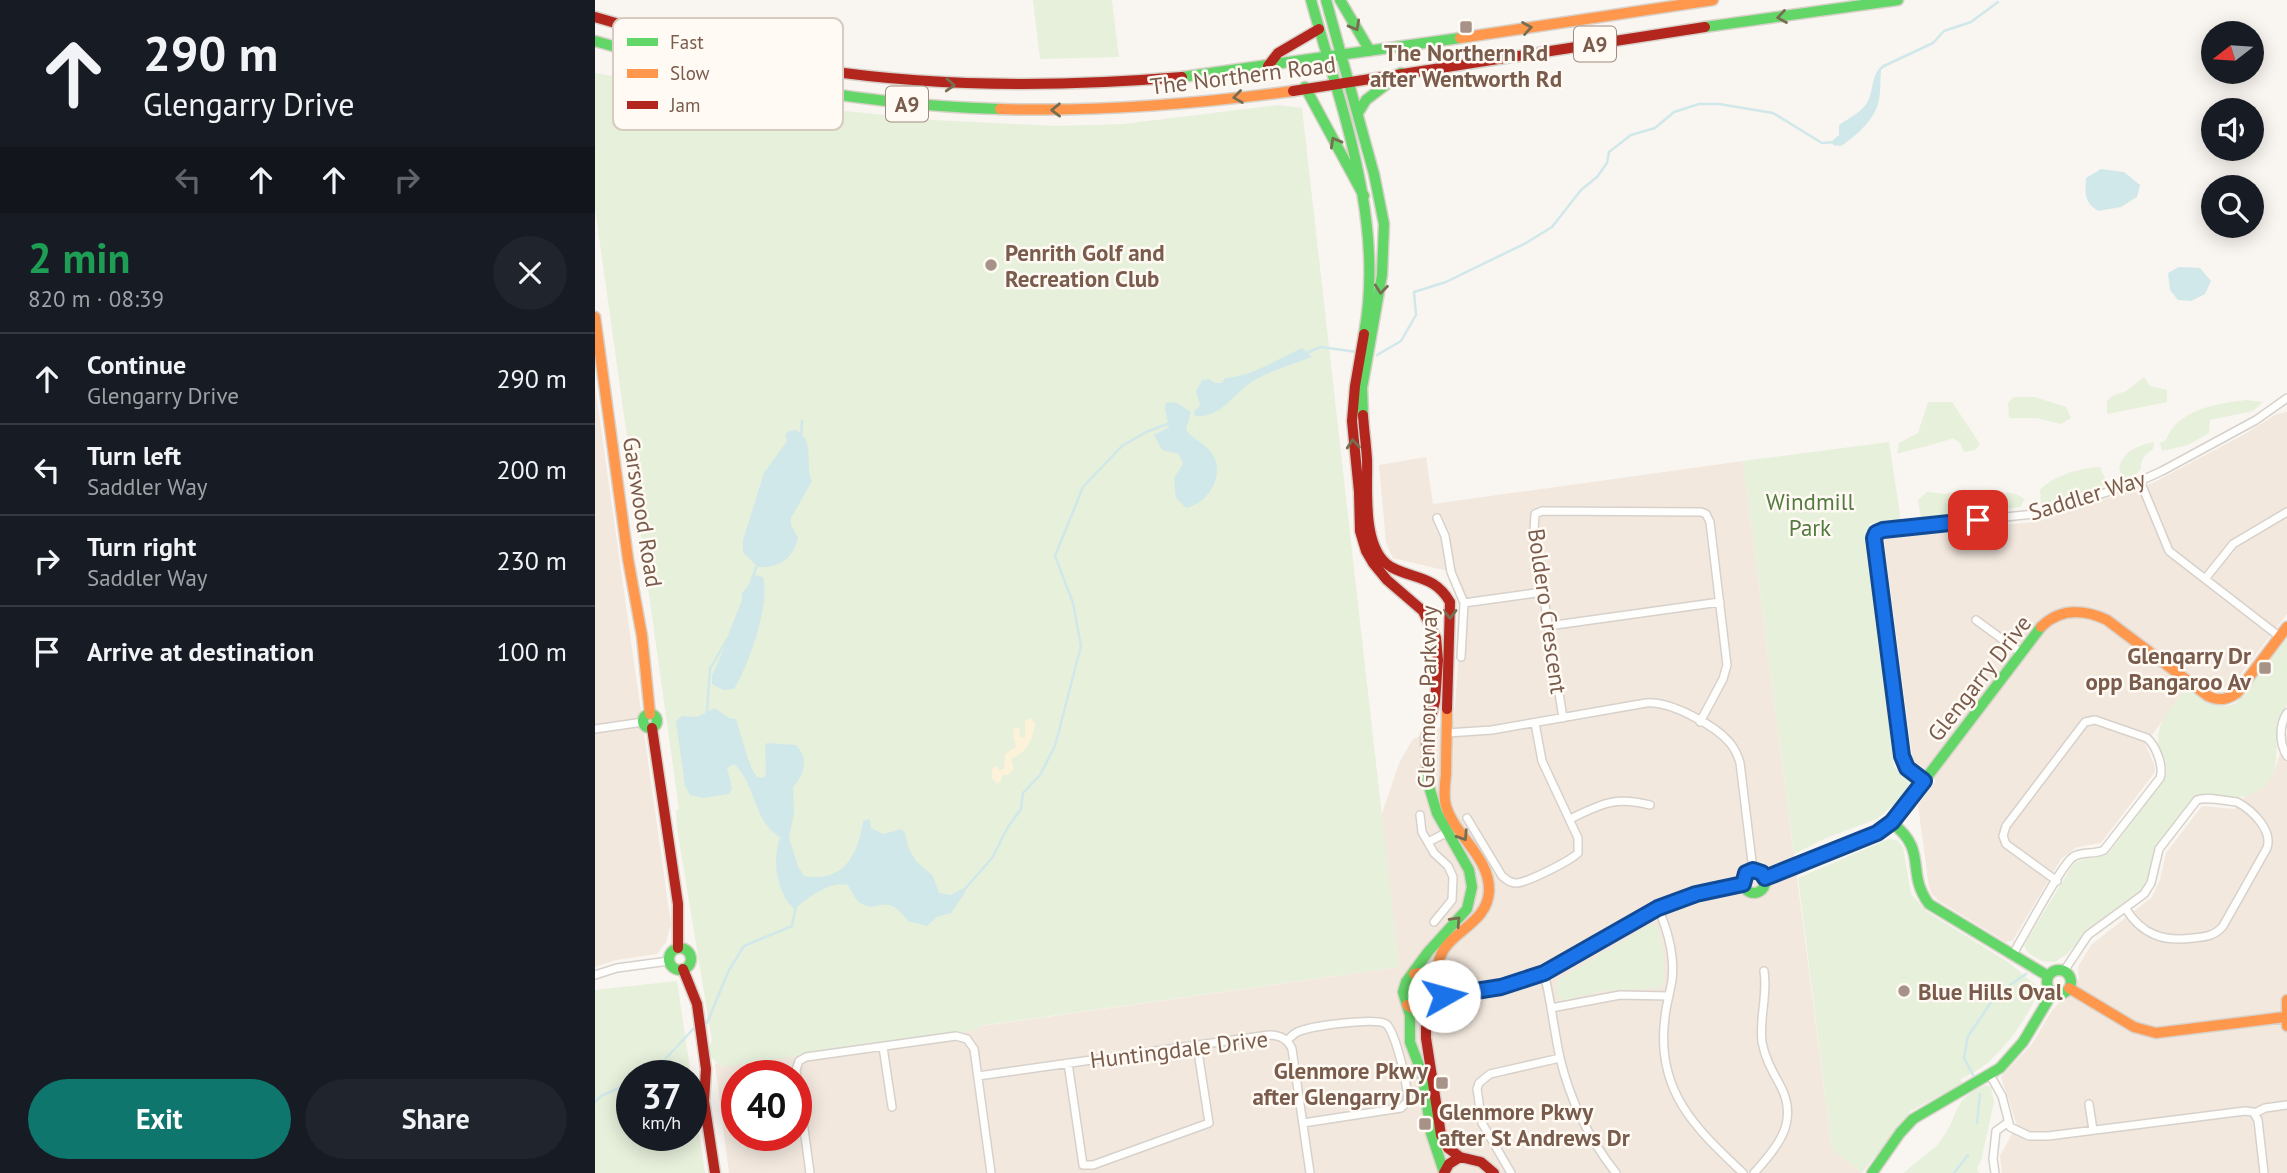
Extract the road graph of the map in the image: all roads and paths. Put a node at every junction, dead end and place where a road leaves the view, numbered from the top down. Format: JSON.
{"nodes":[{"id":1,"x":1311,"y":0,"type":"edge"},
{"id":2,"x":1326,"y":0,"type":"edge"},
{"id":3,"x":1340,"y":0,"type":"edge"},
{"id":4,"x":1713,"y":0,"type":"edge"},
{"id":5,"x":1898,"y":0,"type":"edge"},
{"id":6,"x":595,"y":17,"type":"edge"},
{"id":7,"x":613,"y":22,"type":"edge"},
{"id":8,"x":1319,"y":29,"type":"junction"},
{"id":9,"x":595,"y":41,"type":"edge"},
{"id":10,"x":613,"y":46,"type":"edge"},
{"id":11,"x":1370,"y":51,"type":"junction"},
{"id":12,"x":1341,"y":56,"type":"junction"},
{"id":13,"x":1327,"y":58,"type":"junction"},
{"id":14,"x":1268,"y":66,"type":"junction"},
{"id":15,"x":843,"y":73,"type":"edge"},
{"id":16,"x":1401,"y":73,"type":"junction"},
{"id":17,"x":1348,"y":81,"type":"junction"},
{"id":18,"x":1335,"y":83,"type":"junction"},
{"id":19,"x":1305,"y":88,"type":"junction"},
{"id":20,"x":843,"y":96,"type":"edge"},
{"id":21,"x":1358,"y":113,"type":"junction"},
{"id":22,"x":1364,"y":196,"type":"junction"},
{"id":23,"x":595,"y":317,"type":"edge"},
{"id":24,"x":1368,"y":341,"type":"junction"},
{"id":25,"x":1363,"y":365,"type":"junction"},
{"id":26,"x":2287,"y":398,"type":"edge"},
{"id":27,"x":2140,"y":481,"type":"junction"},
{"id":28,"x":2287,"y":512,"type":"edge"},
{"id":29,"x":1437,"y":518,"type":"dead end"},
{"id":30,"x":2205,"y":579,"type":"junction"},
{"id":31,"x":1543,"y":592,"type":"junction"},
{"id":32,"x":1720,"y":602,"type":"junction"},
{"id":33,"x":1464,"y":603,"type":"junction"},
{"id":34,"x":1976,"y":620,"type":"dead end"},
{"id":35,"x":1548,"y":625,"type":"junction"},
{"id":36,"x":2287,"y":627,"type":"edge"},
{"id":37,"x":2280,"y":637,"type":"junction"},
{"id":38,"x":2021,"y":653,"type":"junction"},
{"id":39,"x":1461,"y":657,"type":"dead end"},
{"id":40,"x":1442,"y":683,"type":"junction"},
{"id":41,"x":2287,"y":713,"type":"edge"},
{"id":42,"x":1563,"y":718,"type":"junction"},
{"id":43,"x":649,"y":721,"type":"junction"},
{"id":44,"x":1700,"y":722,"type":"junction"},
{"id":45,"x":1535,"y":723,"type":"junction"},
{"id":46,"x":595,"y":729,"type":"edge"},
{"id":47,"x":1447,"y":733,"type":"junction"},
{"id":48,"x":2287,"y":756,"type":"edge"},
{"id":49,"x":1924,"y":781,"type":"junction"},
{"id":50,"x":1650,"y":805,"type":"dead end"},
{"id":51,"x":1420,"y":815,"type":"dead end"},
{"id":52,"x":1467,"y":818,"type":"dead end"},
{"id":53,"x":1570,"y":819,"type":"junction"},
{"id":54,"x":1892,"y":822,"type":"junction"},
{"id":55,"x":1447,"y":832,"type":"junction"},
{"id":56,"x":1428,"y":842,"type":"junction"},
{"id":57,"x":1753,"y":870,"type":"junction"},
{"id":58,"x":1765,"y":878,"type":"junction"},
{"id":59,"x":2057,"y":881,"type":"junction"},
{"id":60,"x":1743,"y":884,"type":"junction"},
{"id":61,"x":1658,"y":908,"type":"junction"},
{"id":62,"x":2126,"y":909,"type":"junction"},
{"id":63,"x":1434,"y":922,"type":"dead end"},
{"id":64,"x":678,"y":948,"type":"junction"},
{"id":65,"x":2013,"y":955,"type":"junction"},
{"id":66,"x":669,"y":961,"type":"junction"},
{"id":67,"x":683,"y":969,"type":"junction"},
{"id":68,"x":1764,"y":971,"type":"dead end"},
{"id":69,"x":2064,"y":971,"type":"junction"},
{"id":70,"x":1544,"y":973,"type":"junction"},
{"id":71,"x":1413,"y":974,"type":"junction"},
{"id":72,"x":595,"y":975,"type":"edge"},
{"id":73,"x":2048,"y":976,"type":"junction"},
{"id":74,"x":1439,"y":979,"type":"junction"},
{"id":75,"x":2069,"y":988,"type":"junction"},
{"id":76,"x":2053,"y":992,"type":"junction"},
{"id":77,"x":1444,"y":996,"type":"junction"},
{"id":78,"x":1669,"y":996,"type":"junction"},
{"id":79,"x":2287,"y":1000,"type":"edge"},
{"id":80,"x":1407,"y":1005,"type":"junction"},
{"id":81,"x":1551,"y":1008,"type":"junction"},
{"id":82,"x":1431,"y":1011,"type":"junction"},
{"id":83,"x":2286,"y":1022,"type":"edge"},
{"id":84,"x":1287,"y":1040,"type":"junction"},
{"id":85,"x":1197,"y":1045,"type":"junction"},
{"id":86,"x":883,"y":1047,"type":"junction"},
{"id":87,"x":1560,"y":1058,"type":"junction"},
{"id":88,"x":1068,"y":1063,"type":"junction"},
{"id":89,"x":1990,"y":1075,"type":"junction"},
{"id":90,"x":978,"y":1076,"type":"junction"},
{"id":91,"x":2089,"y":1104,"type":"dead end"},
{"id":92,"x":2287,"y":1105,"type":"edge"},
{"id":93,"x":892,"y":1107,"type":"dead end"},
{"id":94,"x":2255,"y":1113,"type":"junction"},
{"id":95,"x":1303,"y":1123,"type":"junction"},
{"id":96,"x":2007,"y":1123,"type":"junction"},
{"id":97,"x":2093,"y":1130,"type":"junction"},
{"id":98,"x":1460,"y":1157,"type":"junction"},
{"id":99,"x":715,"y":1173,"type":"edge"},
{"id":100,"x":810,"y":1173,"type":"edge"},
{"id":101,"x":991,"y":1173,"type":"edge"},
{"id":102,"x":1310,"y":1173,"type":"edge"},
{"id":103,"x":1444,"y":1173,"type":"edge"},
{"id":104,"x":1494,"y":1173,"type":"edge"},
{"id":105,"x":1511,"y":1173,"type":"edge"},
{"id":106,"x":1616,"y":1173,"type":"edge"},
{"id":107,"x":1742,"y":1173,"type":"edge"},
{"id":108,"x":1754,"y":1173,"type":"edge"},
{"id":109,"x":1872,"y":1173,"type":"edge"},
{"id":110,"x":1995,"y":1173,"type":"edge"},
{"id":111,"x":2264,"y":1173,"type":"edge"}],
"edges":[{"from":1,"to":8,"type":"main road","name":"Glenmore Parkway"},
{"from":2,"to":12,"type":"main road","name":"Glenmore Parkway"},
{"from":3,"to":11,"type":"main road","one_way":true},
{"from":11,"to":4,"type":"main road","name":"The Northern Road","number":"A9","one_way":true},
{"from":5,"to":16,"type":"main road","name":"The Northern Road","number":"A9","one_way":true},
{"from":6,"to":7,"type":"main road","name":"The Northern Road","number":"A9","one_way":true},
{"from":8,"to":13,"type":"main road","name":"Glenmore Parkway"},
{"from":8,"to":14,"type":"main road"},
{"from":10,"to":9,"type":"main road","name":"The Northern Road","number":"A9","one_way":true},
{"from":11,"to":12,"type":"main road","name":"The Northern Road","number":"A9"},
{"from":12,"to":13,"type":"main road","name":"The Northern Road","number":"A9"},
{"from":12,"to":17,"type":"main road","name":"Glenmore Parkway"},
{"from":13,"to":14,"type":"main road","name":"The Northern Road","number":"A9"},
{"from":13,"to":18,"type":"main road","name":"Glenmore Parkway"},
{"from":15,"to":14,"type":"main road","name":"The Northern Road","number":"A9","one_way":true},
{"from":16,"to":17,"type":"main road","name":"The Northern Road","number":"A9"},
{"from":16,"to":21,"type":"main road"},
{"from":17,"to":18,"type":"main road","name":"The Northern Road","number":"A9"},
{"from":17,"to":21,"type":"main road","name":"Glenmore Parkway"},
{"from":18,"to":19,"type":"main road","name":"The Northern Road","number":"A9"},
{"from":18,"to":22,"type":"main road","name":"Glenmore Parkway"},
{"from":19,"to":20,"type":"main road","name":"The Northern Road","number":"A9","one_way":true},
{"from":22,"to":19,"type":"main road","one_way":true},
{"from":21,"to":24,"type":"main road","name":"Glenmore Parkway","one_way":true},
{"from":22,"to":24,"type":"main road","name":"Glenmore Parkway"},
{"from":23,"to":43,"type":"main road","name":"Garswood Road"},
{"from":24,"to":25,"type":"main road","name":"Glenmore Parkway"},
{"from":40,"to":25,"type":"main road","name":"Glenmore Parkway","one_way":true},
{"from":25,"to":40,"type":"main road","name":"Glenmore Parkway","one_way":true},
{"from":26,"to":27,"type":"street","name":"Saddler Way"},
{"from":27,"to":30,"type":"street"},
{"from":27,"to":49,"type":"street","name":"Saddler Way"},
{"from":28,"to":30,"type":"street"},
{"from":29,"to":33,"type":"street"},
{"from":30,"to":37,"type":"street"},
{"from":31,"to":32,"type":"street","name":"Boldero Crescent"},
{"from":31,"to":33,"type":"street"},
{"from":31,"to":35,"type":"street","name":"Boldero Crescent"},
{"from":32,"to":35,"type":"street"},
{"from":32,"to":44,"type":"street","name":"Boldero Crescent"},
{"from":33,"to":39,"type":"street"},
{"from":34,"to":38,"type":"street"},
{"from":35,"to":42,"type":"street","name":"Boldero Crescent"},
{"from":36,"to":37,"type":"main road","name":"Glengarry Drive"},
{"from":37,"to":38,"type":"main road","name":"Glengarry Drive"},
{"from":38,"to":49,"type":"main road","name":"Glengarry Drive"},
{"from":40,"to":47,"type":"main road","name":"Glenmore Parkway"},
{"from":40,"to":55,"type":"main road","name":"Glenmore Parkway"},
{"from":41,"to":48,"type":"street"},
{"from":42,"to":44,"type":"street"},
{"from":42,"to":45,"type":"street"},
{"from":43,"to":46,"type":"street"},
{"from":43,"to":64,"type":"main road","name":"Garswood Road"},
{"from":44,"to":57,"type":"street"},
{"from":45,"to":47,"type":"street"},
{"from":45,"to":53,"type":"street"},
{"from":47,"to":74,"type":"main road","name":"Glenmore Parkway","one_way":true},
{"from":49,"to":54,"type":"main road","name":"Glengarry Drive"},
{"from":50,"to":53,"type":"street"},
{"from":51,"to":56,"type":"street"},
{"from":52,"to":53,"type":"street"},
{"from":54,"to":58,"type":"main road","name":"Glengarry Drive"},
{"from":54,"to":65,"type":"main road"},
{"from":55,"to":56,"type":"street"},
{"from":71,"to":55,"type":"main road","name":"Glenmore Parkway","one_way":true},
{"from":56,"to":63,"type":"street"},
{"from":57,"to":58,"type":"main road"},
{"from":57,"to":60,"type":"main road"},
{"from":58,"to":60,"type":"main road"},
{"from":59,"to":59,"type":"street"},
{"from":59,"to":65,"type":"street"},
{"from":60,"to":61,"type":"main road"},
{"from":61,"to":70,"type":"main road"},
{"from":61,"to":78,"type":"street"},
{"from":62,"to":62,"type":"street"},
{"from":62,"to":69,"type":"street"},
{"from":64,"to":66,"type":"main road"},
{"from":64,"to":67,"type":"main road"},
{"from":65,"to":73,"type":"main road"},
{"from":66,"to":67,"type":"main road"},
{"from":66,"to":72,"type":"street"},
{"from":67,"to":99,"type":"main road"},
{"from":68,"to":108,"type":"street"},
{"from":69,"to":73,"type":"main road"},
{"from":69,"to":75,"type":"main road"},
{"from":70,"to":77,"type":"main road"},
{"from":70,"to":81,"type":"street"},
{"from":71,"to":74,"type":"main road"},
{"from":71,"to":80,"type":"main road"},
{"from":73,"to":76,"type":"main road"},
{"from":74,"to":77,"type":"main road"},
{"from":75,"to":76,"type":"main road"},
{"from":75,"to":83,"type":"main road"},
{"from":76,"to":89,"type":"main road"},
{"from":77,"to":82,"type":"main road"},
{"from":78,"to":81,"type":"street"},
{"from":78,"to":107,"type":"street"},
{"from":79,"to":83,"type":"main road"},
{"from":80,"to":82,"type":"main road"},
{"from":80,"to":103,"type":"main road"},
{"from":81,"to":87,"type":"street"},
{"from":82,"to":98,"type":"main road"},
{"from":84,"to":85,"type":"street","name":"Huntingdale Drive"},
{"from":84,"to":95,"type":"street","name":"Huntingdale Drive"},
{"from":84,"to":95,"type":"street"},
{"from":85,"to":88,"type":"street","name":"Huntingdale Drive"},
{"from":85,"to":88,"type":"street"},
{"from":86,"to":90,"type":"street"},
{"from":86,"to":93,"type":"street"},
{"from":86,"to":100,"type":"street"},
{"from":87,"to":105,"type":"street"},
{"from":87,"to":106,"type":"street"},
{"from":88,"to":90,"type":"street","name":"Huntingdale Drive"},
{"from":89,"to":96,"type":"street"},
{"from":89,"to":109,"type":"main road"},
{"from":90,"to":101,"type":"street"},
{"from":91,"to":97,"type":"street"},
{"from":92,"to":94,"type":"street"},
{"from":94,"to":97,"type":"street"},
{"from":94,"to":111,"type":"street"},
{"from":95,"to":102,"type":"street","name":"Huntingdale Drive"},
{"from":96,"to":97,"type":"street"},
{"from":96,"to":110,"type":"street"},
{"from":98,"to":103,"type":"main road"},
{"from":98,"to":104,"type":"main road"}]}
